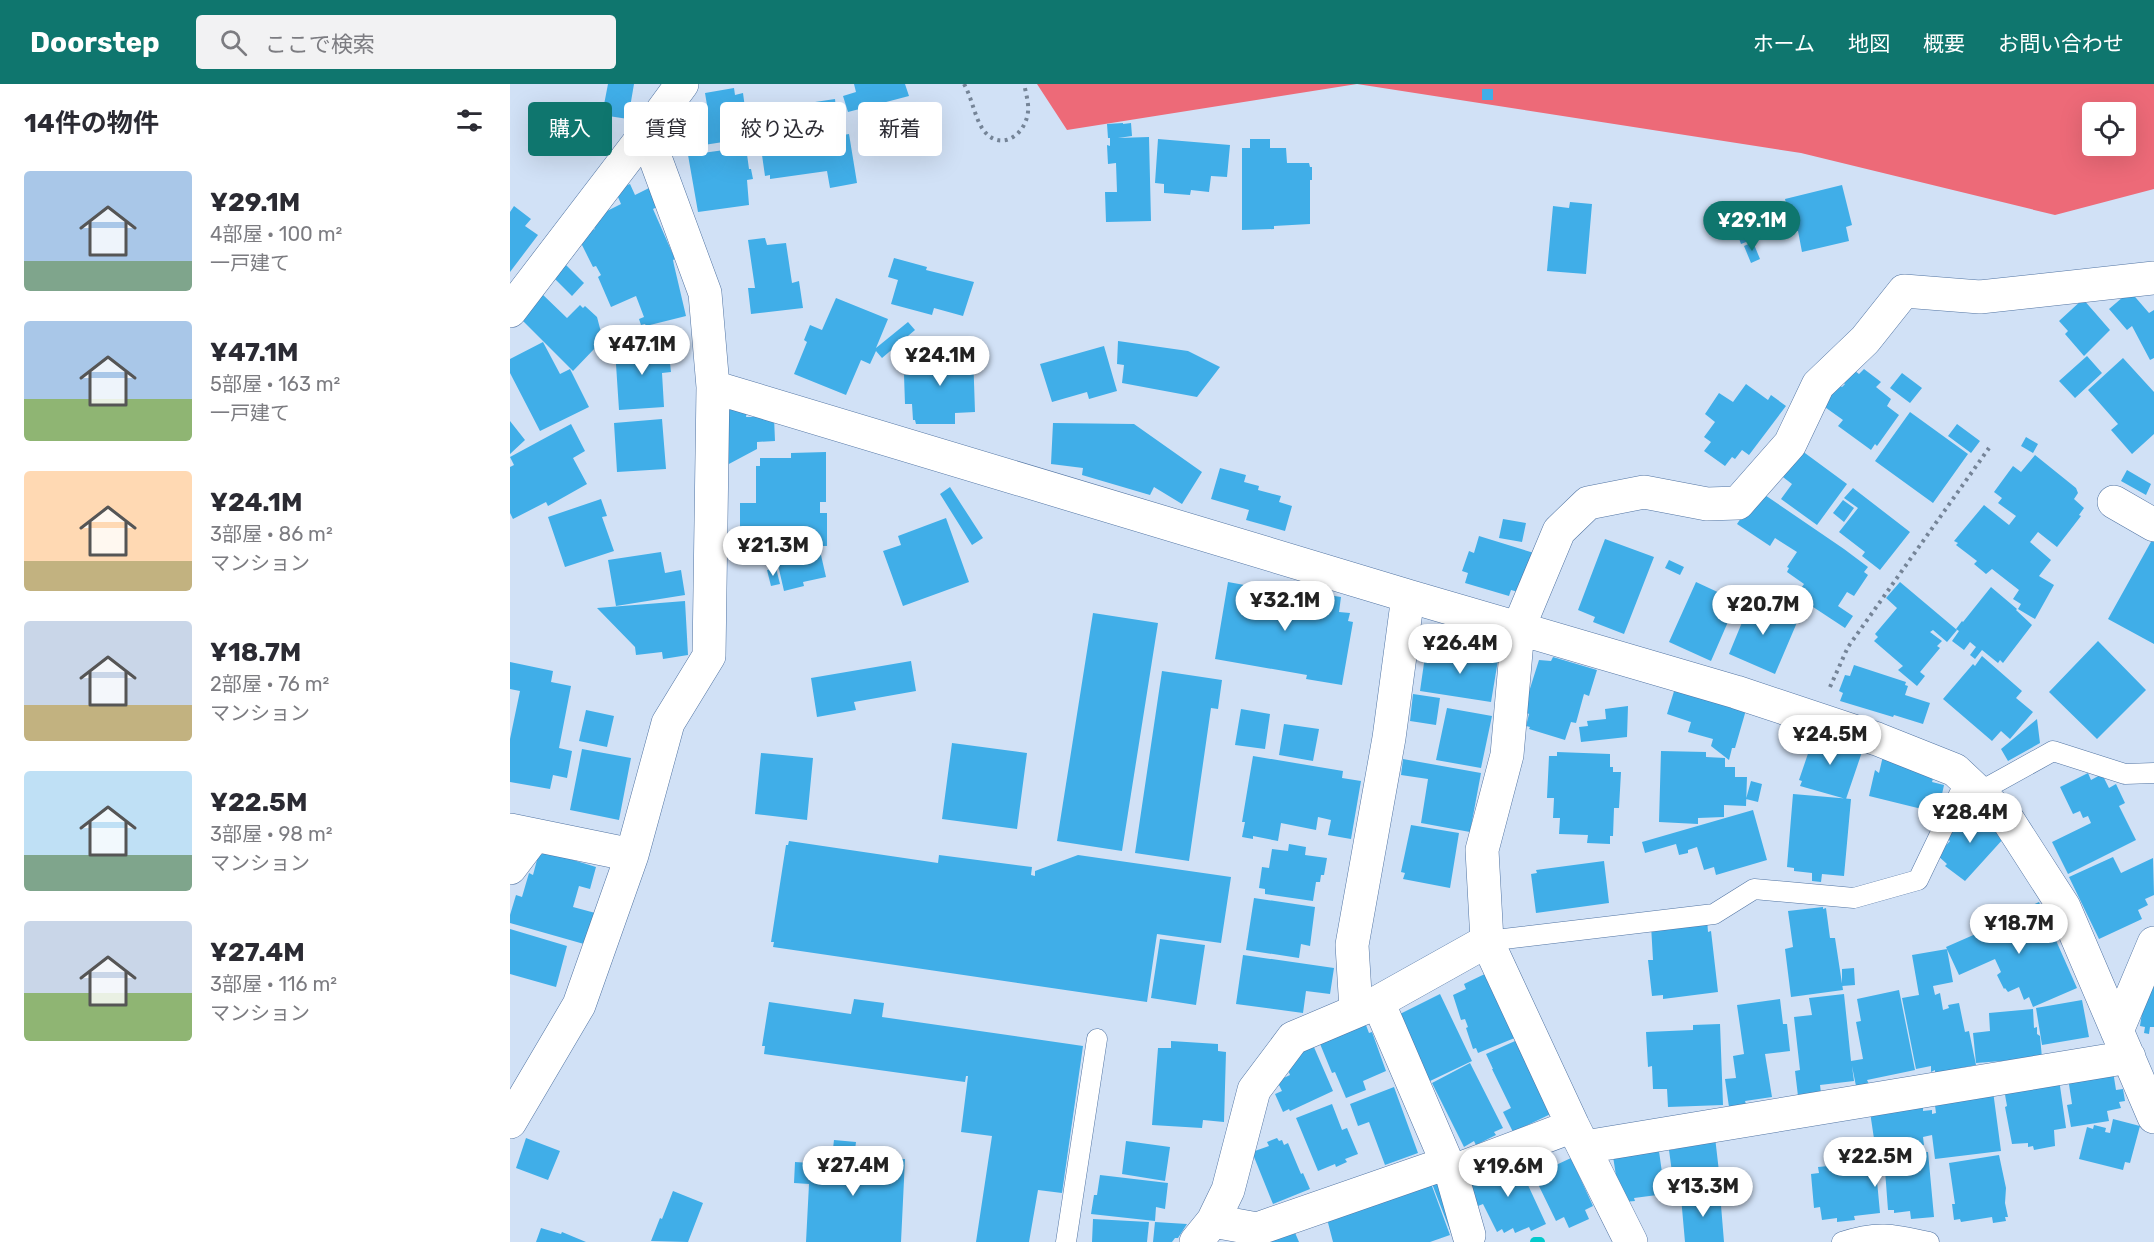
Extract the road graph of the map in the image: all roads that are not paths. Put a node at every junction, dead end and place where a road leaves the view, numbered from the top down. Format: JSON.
{"nodes":[{"id":1,"x":682,"y":84,"type":"edge"},
{"id":2,"x":669,"y":102,"type":"edge"},
{"id":3,"x":628,"y":156,"type":"edge"},
{"id":4,"x":654,"y":156,"type":"edge"},
{"id":5,"x":2154,"y":278,"type":"edge"},
{"id":6,"x":510,"y":311,"type":"edge"},
{"id":7,"x":712,"y":387,"type":"junction"},
{"id":8,"x":2114,"y":502,"type":"dead end"},
{"id":9,"x":2154,"y":525,"type":"edge"},
{"id":10,"x":1408,"y":596,"type":"junction"},
{"id":11,"x":1518,"y":629,"type":"junction"},
{"id":12,"x":2154,"y":773,"type":"edge"},
{"id":13,"x":1972,"y":786,"type":"junction"},
{"id":14,"x":522,"y":833,"type":"edge"},
{"id":15,"x":632,"y":855,"type":"junction"},
{"id":16,"x":510,"y":868,"type":"edge"},
{"id":17,"x":1486,"y":941,"type":"junction"},
{"id":18,"x":2154,"y":943,"type":"edge"},
{"id":19,"x":1367,"y":1006,"type":"junction"},
{"id":20,"x":1096,"y":1039,"type":"dead end"},
{"id":21,"x":2123,"y":1044,"type":"junction"},
{"id":22,"x":2154,"y":1117,"type":"edge"},
{"id":23,"x":510,"y":1122,"type":"edge"},
{"id":24,"x":1579,"y":1137,"type":"junction"},
{"id":25,"x":1449,"y":1168,"type":"junction"},
{"id":26,"x":1204,"y":1232,"type":"edge"},
{"id":27,"x":1469,"y":1235,"type":"dead end"},
{"id":28,"x":1066,"y":1242,"type":"edge"},
{"id":29,"x":1631,"y":1242,"type":"edge"},
{"id":30,"x":1842,"y":1242,"type":"edge"},
{"id":31,"x":1929,"y":1242,"type":"edge"}],
"edges":[{"from":1,"to":2,"type":"street"},
{"from":3,"to":6,"type":"street"},
{"from":4,"to":7,"type":"street"},
{"from":5,"to":11,"type":"street"},
{"from":7,"to":10,"type":"street"},
{"from":7,"to":15,"type":"street"},
{"from":8,"to":9,"type":"street"},
{"from":10,"to":11,"type":"street"},
{"from":10,"to":19,"type":"street"},
{"from":11,"to":13,"type":"street"},
{"from":11,"to":17,"type":"street"},
{"from":12,"to":13,"type":"lane"},
{"from":13,"to":17,"type":"lane"},
{"from":13,"to":21,"type":"street"},
{"from":14,"to":15,"type":"street"},
{"from":14,"to":16,"type":"street"},
{"from":15,"to":23,"type":"street"},
{"from":17,"to":19,"type":"street"},
{"from":17,"to":24,"type":"street"},
{"from":18,"to":21,"type":"street"},
{"from":19,"to":25,"type":"street"},
{"from":19,"to":26,"type":"street"},
{"from":20,"to":28,"type":"lane"},
{"from":21,"to":22,"type":"street"},
{"from":21,"to":24,"type":"street"},
{"from":24,"to":25,"type":"street"},
{"from":24,"to":29,"type":"street"},
{"from":25,"to":26,"type":"street"},
{"from":25,"to":27,"type":"street"},
{"from":30,"to":31,"type":"lane"}]}
